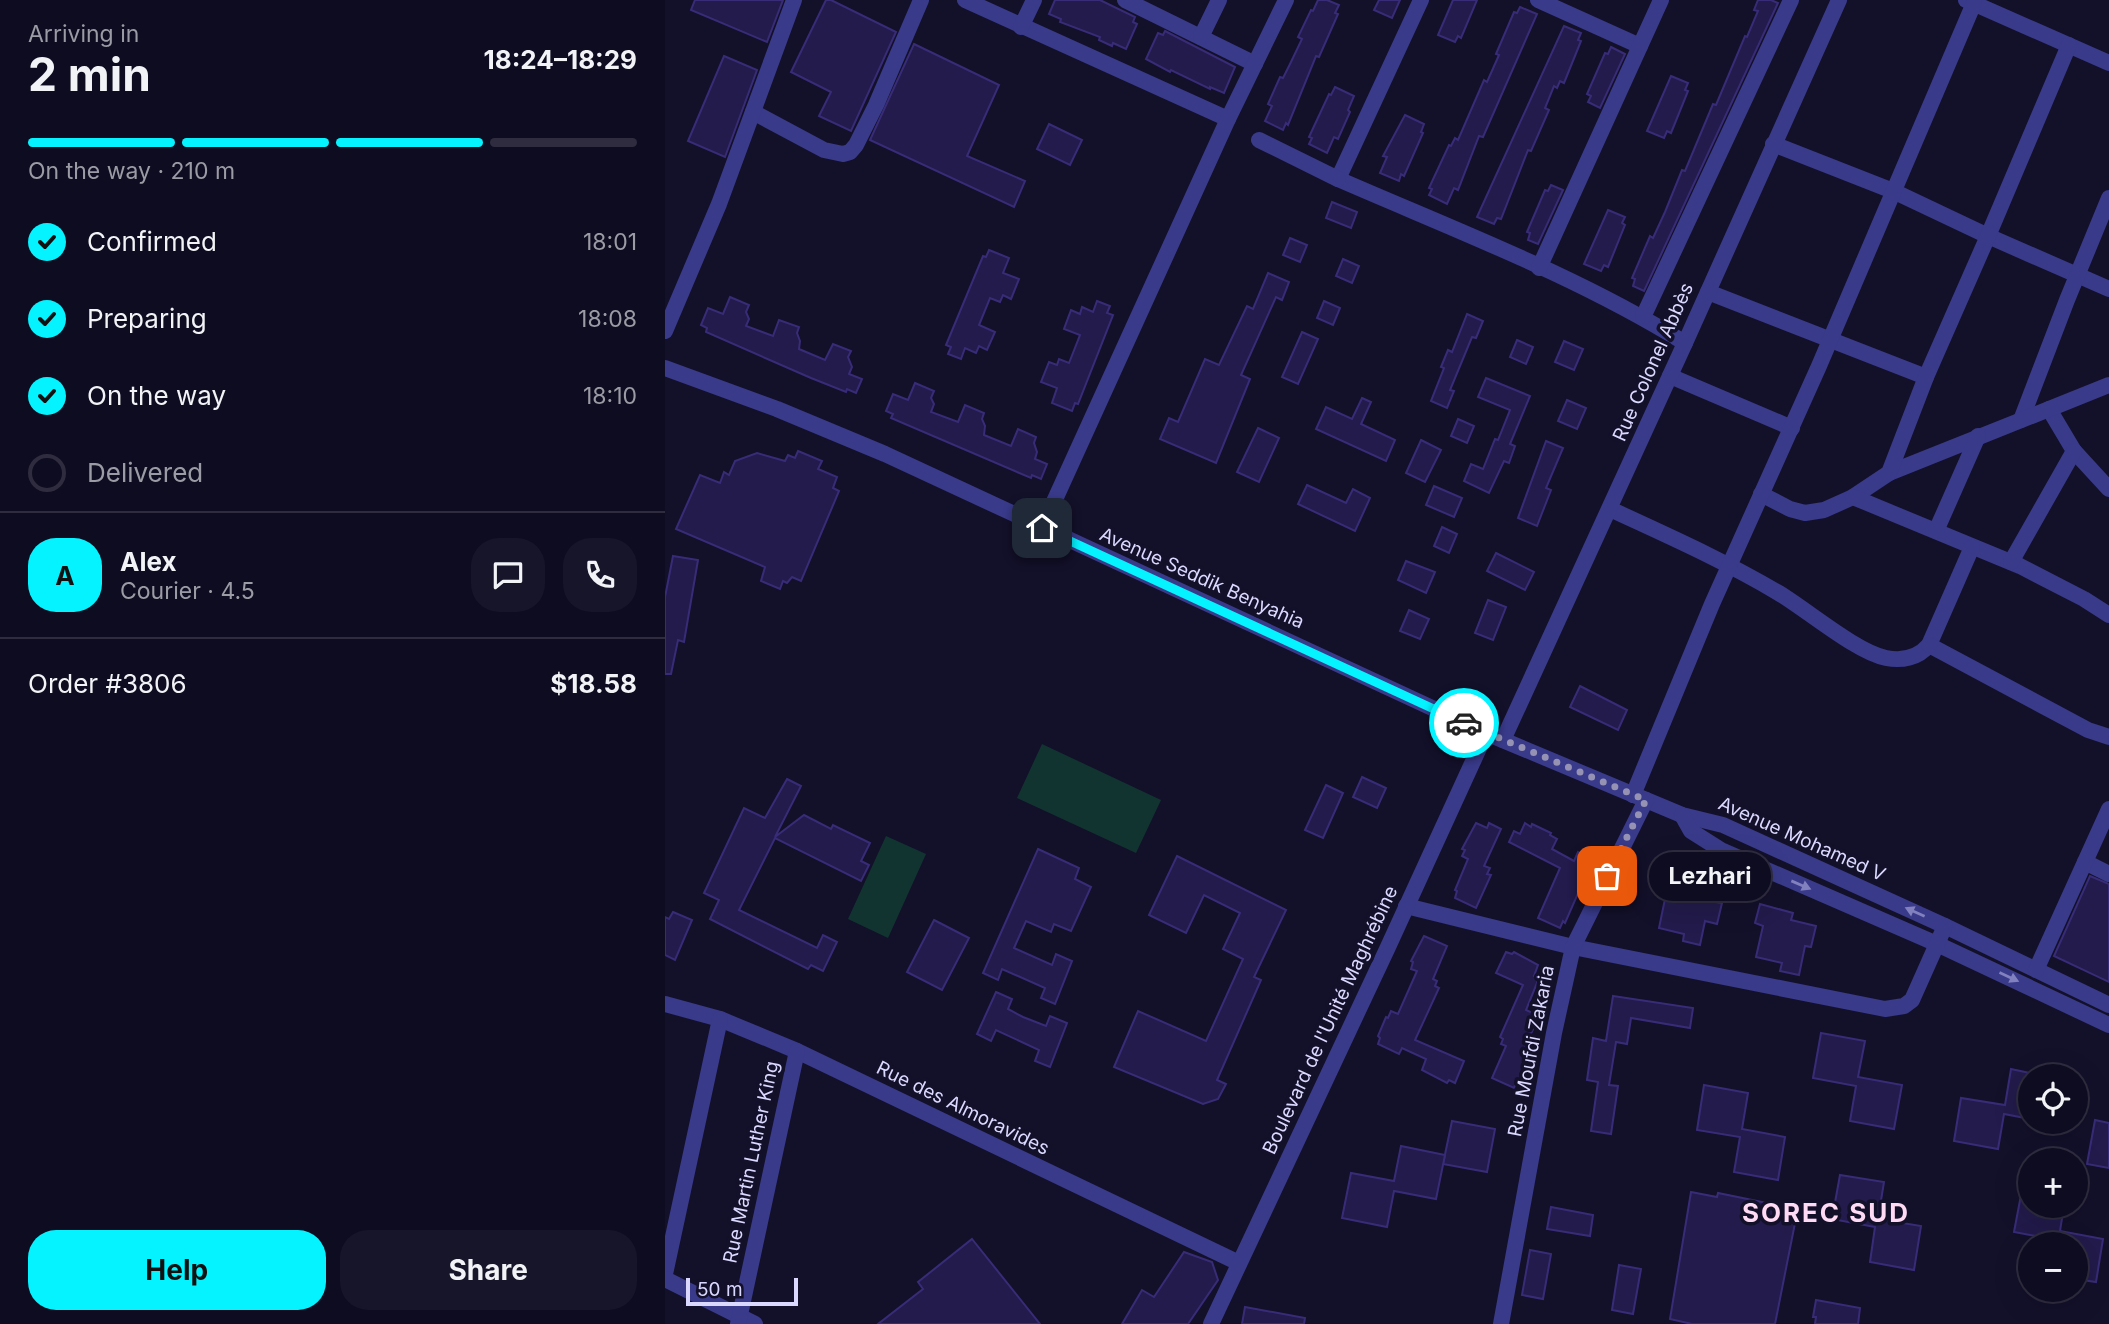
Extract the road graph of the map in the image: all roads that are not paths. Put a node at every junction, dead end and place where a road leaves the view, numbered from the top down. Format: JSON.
{"nodes":[{"id":1,"x":795,"y":0,"type":"edge"},
{"id":2,"x":921,"y":0,"type":"edge"},
{"id":3,"x":965,"y":0,"type":"edge"},
{"id":4,"x":1034,"y":0,"type":"edge"},
{"id":5,"x":1125,"y":0,"type":"edge"},
{"id":6,"x":1219,"y":0,"type":"edge"},
{"id":7,"x":1286,"y":0,"type":"edge"},
{"id":8,"x":1421,"y":0,"type":"edge"},
{"id":9,"x":1538,"y":0,"type":"edge"},
{"id":10,"x":1661,"y":0,"type":"edge"},
{"id":11,"x":1791,"y":0,"type":"edge"},
{"id":12,"x":1839,"y":0,"type":"edge"},
{"id":13,"x":1970,"y":2,"type":"edge"},
{"id":14,"x":1150,"y":5,"type":"edge"},
{"id":15,"x":1021,"y":27,"type":"junction"},
{"id":16,"x":1202,"y":37,"type":"junction"},
{"id":17,"x":2069,"y":45,"type":"junction"},
{"id":18,"x":1640,"y":46,"type":"junction"},
{"id":19,"x":2109,"y":63,"type":"edge"},
{"id":20,"x":1255,"y":64,"type":"junction"},
{"id":21,"x":753,"y":112,"type":"junction"},
{"id":22,"x":1228,"y":119,"type":"junction"},
{"id":23,"x":1259,"y":140,"type":"dead end"},
{"id":24,"x":1773,"y":144,"type":"junction"},
{"id":25,"x":1339,"y":179,"type":"junction"},
{"id":26,"x":1893,"y":191,"type":"junction"},
{"id":27,"x":2109,"y":198,"type":"edge"},
{"id":28,"x":1988,"y":236,"type":"junction"},
{"id":29,"x":1539,"y":268,"type":"junction"},
{"id":30,"x":2077,"y":273,"type":"junction"},
{"id":31,"x":2109,"y":289,"type":"edge"},
{"id":32,"x":1708,"y":292,"type":"junction"},
{"id":33,"x":1643,"y":317,"type":"junction"},
{"id":34,"x":665,"y":331,"type":"edge"},
{"id":35,"x":1830,"y":340,"type":"junction"},
{"id":36,"x":1685,"y":343,"type":"junction"},
{"id":37,"x":665,"y":368,"type":"edge"},
{"id":38,"x":1670,"y":376,"type":"junction"},
{"id":39,"x":1926,"y":377,"type":"junction"},
{"id":40,"x":2109,"y":385,"type":"edge"},
{"id":41,"x":2049,"y":409,"type":"junction"},
{"id":42,"x":2021,"y":420,"type":"junction"},
{"id":43,"x":1792,"y":428,"type":"junction"},
{"id":44,"x":1978,"y":436,"type":"junction"},
{"id":45,"x":2074,"y":452,"type":"junction"},
{"id":46,"x":1889,"y":473,"type":"junction"},
{"id":47,"x":2109,"y":489,"type":"edge"},
{"id":48,"x":1761,"y":494,"type":"junction"},
{"id":49,"x":1853,"y":497,"type":"junction"},
{"id":50,"x":1609,"y":509,"type":"junction"},
{"id":51,"x":1042,"y":528,"type":"junction"},
{"id":52,"x":1936,"y":531,"type":"junction"},
{"id":53,"x":1972,"y":547,"type":"junction"},
{"id":54,"x":2011,"y":562,"type":"junction"},
{"id":55,"x":1729,"y":565,"type":"junction"},
{"id":56,"x":2109,"y":615,"type":"edge"},
{"id":57,"x":1929,"y":645,"type":"junction"},
{"id":58,"x":1486,"y":733,"type":"junction"},
{"id":59,"x":2109,"y":737,"type":"edge"},
{"id":60,"x":1503,"y":740,"type":"junction"},
{"id":61,"x":1639,"y":797,"type":"junction"},
{"id":62,"x":2109,"y":809,"type":"edge"},
{"id":63,"x":1682,"y":814,"type":"junction"},
{"id":64,"x":2085,"y":862,"type":"junction"},
{"id":65,"x":2109,"y":874,"type":"edge"},
{"id":66,"x":1406,"y":906,"type":"junction"},
{"id":67,"x":1945,"y":926,"type":"junction"},
{"id":68,"x":1937,"y":944,"type":"junction"},
{"id":69,"x":1573,"y":947,"type":"junction"},
{"id":70,"x":2036,"y":970,"type":"junction"},
{"id":71,"x":665,"y":1004,"type":"edge"},
{"id":72,"x":2109,"y":1005,"type":"edge"},
{"id":73,"x":720,"y":1019,"type":"junction"},
{"id":74,"x":2109,"y":1025,"type":"edge"},
{"id":75,"x":797,"y":1051,"type":"junction"},
{"id":76,"x":1239,"y":1263,"type":"junction"},
{"id":77,"x":665,"y":1277,"type":"edge"},
{"id":78,"x":739,"y":1320,"type":"edge"},
{"id":79,"x":755,"y":1324,"type":"edge"},
{"id":80,"x":1211,"y":1324,"type":"edge"},
{"id":81,"x":1501,"y":1324,"type":"edge"}],
"edges":[{"from":1,"to":21,"type":"street"},
{"from":2,"to":21,"type":"street"},
{"from":3,"to":15,"type":"street"},
{"from":4,"to":15,"type":"street"},
{"from":5,"to":14,"type":"street"},
{"from":6,"to":16,"type":"street"},
{"from":7,"to":20,"type":"street"},
{"from":8,"to":25,"type":"street"},
{"from":9,"to":18,"type":"street"},
{"from":10,"to":18,"type":"street"},
{"from":11,"to":33,"type":"street"},
{"from":12,"to":24,"type":"street","name":"Rue Colonel Abbès"},
{"from":13,"to":17,"type":"street"},
{"from":13,"to":26,"type":"street","name":"Rue Moufdi Zakaria"},
{"from":14,"to":16,"type":"street"},
{"from":15,"to":22,"type":"street"},
{"from":16,"to":20,"type":"street"},
{"from":17,"to":19,"type":"street"},
{"from":17,"to":28,"type":"street"},
{"from":18,"to":29,"type":"street"},
{"from":20,"to":22,"type":"street"},
{"from":21,"to":34,"type":"street"},
{"from":22,"to":51,"type":"street"},
{"from":23,"to":25,"type":"street"},
{"from":24,"to":26,"type":"street"},
{"from":24,"to":32,"type":"street","name":"Rue Colonel Abbès"},
{"from":25,"to":29,"type":"street"},
{"from":26,"to":28,"type":"street"},
{"from":26,"to":35,"type":"street","name":"Rue Moufdi Zakaria"},
{"from":27,"to":30,"type":"street"},
{"from":28,"to":30,"type":"street"},
{"from":28,"to":39,"type":"street"},
{"from":29,"to":33,"type":"street"},
{"from":30,"to":31,"type":"street"},
{"from":30,"to":42,"type":"street"},
{"from":32,"to":35,"type":"street"},
{"from":32,"to":36,"type":"street","name":"Rue Colonel Abbès"},
{"from":33,"to":36,"type":"street"},
{"from":35,"to":39,"type":"street"},
{"from":35,"to":43,"type":"street","name":"Rue Moufdi Zakaria"},
{"from":36,"to":38,"type":"street","name":"Rue Colonel Abbès"},
{"from":37,"to":51,"type":"street","name":"Avenue Seddik Benyahia"},
{"from":38,"to":43,"type":"street"},
{"from":38,"to":50,"type":"street","name":"Rue Colonel Abbès"},
{"from":39,"to":46,"type":"street"},
{"from":40,"to":41,"type":"street"},
{"from":41,"to":42,"type":"street"},
{"from":41,"to":45,"type":"street"},
{"from":42,"to":44,"type":"street"},
{"from":43,"to":48,"type":"street","name":"Rue Moufdi Zakaria"},
{"from":44,"to":46,"type":"street"},
{"from":44,"to":52,"type":"street"},
{"from":45,"to":47,"type":"street"},
{"from":45,"to":54,"type":"street"},
{"from":46,"to":49,"type":"street"},
{"from":48,"to":49,"type":"street"},
{"from":48,"to":55,"type":"street","name":"Rue Moufdi Zakaria"},
{"from":49,"to":52,"type":"street"},
{"from":50,"to":55,"type":"street"},
{"from":50,"to":60,"type":"street","name":"Rue Colonel Abbès"},
{"from":51,"to":58,"type":"street","name":"Avenue Seddik Benyahia"},
{"from":52,"to":53,"type":"street"},
{"from":53,"to":54,"type":"street"},
{"from":53,"to":57,"type":"street"},
{"from":54,"to":56,"type":"street"},
{"from":55,"to":57,"type":"street"},
{"from":55,"to":61,"type":"street","name":"Rue Moufdi Zakaria"},
{"from":57,"to":59,"type":"street"},
{"from":58,"to":60,"type":"street","name":"Avenue Seddik Benyahia"},
{"from":58,"to":66,"type":"street","name":"Boulevard de l'Unité Maghrébine"},
{"from":60,"to":61,"type":"street","name":"Avenue Seddik Benyahia"},
{"from":61,"to":63,"type":"street","name":"Avenue Seddik Benyahia"},
{"from":61,"to":69,"type":"street","name":"Rue Moufdi Zakaria"},
{"from":62,"to":64,"type":"street"},
{"from":67,"to":63,"type":"street","name":"Avenue Mohamed V","one_way":true},
{"from":63,"to":68,"type":"street","one_way":true},
{"from":64,"to":65,"type":"street"},
{"from":64,"to":70,"type":"street"},
{"from":66,"to":69,"type":"street"},
{"from":66,"to":76,"type":"street","name":"Boulevard de l'Unité Maghrébine"},
{"from":67,"to":68,"type":"street"},
{"from":67,"to":70,"type":"street","name":"Avenue Mohamed V"},
{"from":68,"to":69,"type":"street"},
{"from":68,"to":74,"type":"street","one_way":true},
{"from":69,"to":81,"type":"street","name":"Rue Moufdi Zakaria"},
{"from":70,"to":72,"type":"street","name":"Avenue Mohamed V"},
{"from":71,"to":73,"type":"street","name":"Rue des Almoravides"},
{"from":73,"to":75,"type":"street","name":"Rue des Almoravides"},
{"from":73,"to":77,"type":"street"},
{"from":75,"to":76,"type":"street","name":"Rue des Almoravides"},
{"from":75,"to":78,"type":"street","name":"Rue Martin Luther King"},
{"from":76,"to":80,"type":"street","name":"Boulevard de l'Unité Maghrébine"},
{"from":77,"to":78,"type":"street"},
{"from":78,"to":79,"type":"street"}]}
